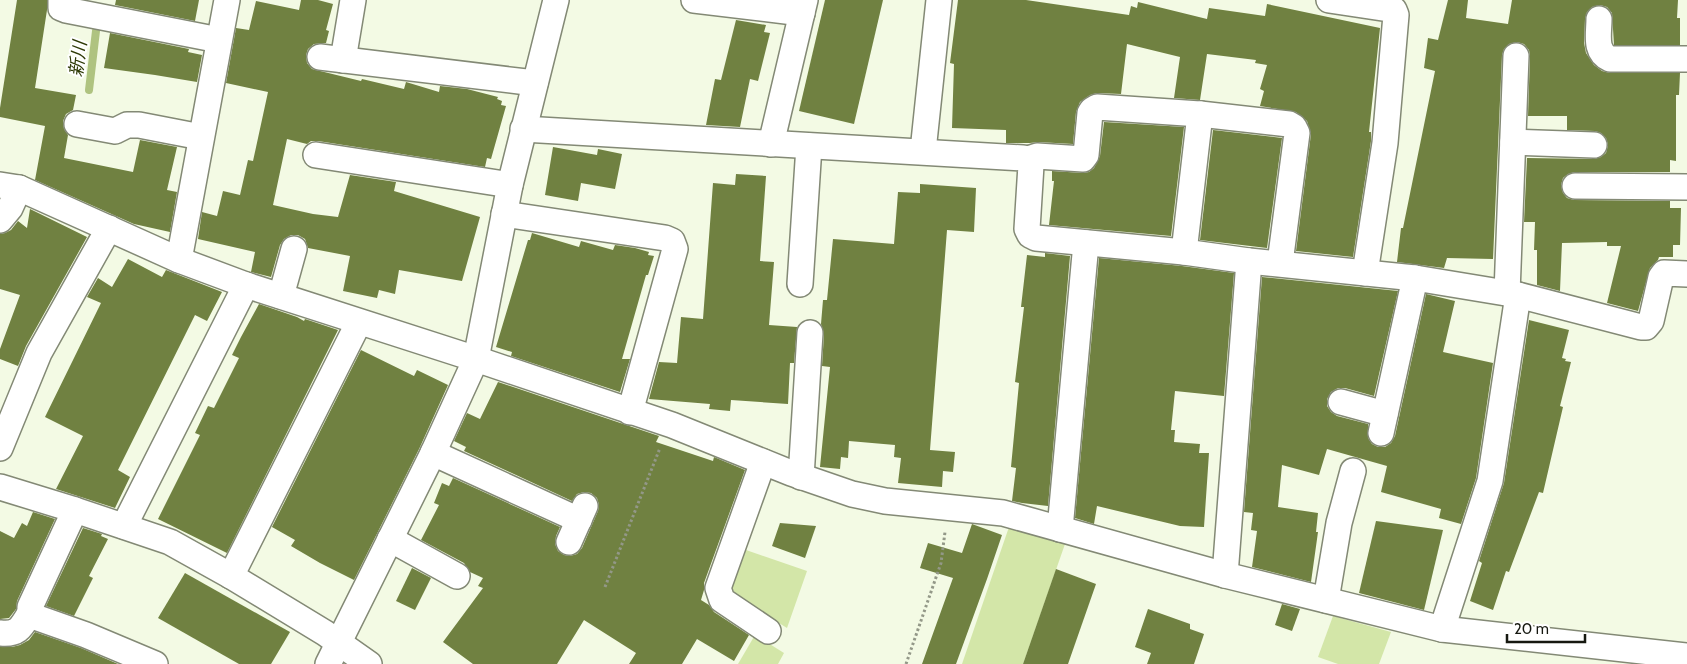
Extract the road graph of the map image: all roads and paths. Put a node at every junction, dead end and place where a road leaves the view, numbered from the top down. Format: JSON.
{"nodes":[{"id":1,"x":61,"y":0,"type":"edge"},
{"id":2,"x":227,"y":0,"type":"edge"},
{"id":3,"x":353,"y":0,"type":"edge"},
{"id":4,"x":556,"y":0,"type":"edge"},
{"id":5,"x":694,"y":0,"type":"edge"},
{"id":6,"x":939,"y":0,"type":"edge"},
{"id":7,"x":1329,"y":0,"type":"edge"},
{"id":8,"x":804,"y":7,"type":"edge"},
{"id":9,"x":1599,"y":19,"type":"dead end"},
{"id":10,"x":219,"y":40,"type":"junction"},
{"id":11,"x":1516,"y":56,"type":"dead end"},
{"id":12,"x":1687,"y":59,"type":"edge"},
{"id":13,"x":535,"y":83,"type":"junction"},
{"id":14,"x":1200,"y":114,"type":"junction"},
{"id":15,"x":78,"y":124,"type":"dead end"},
{"id":16,"x":524,"y":129,"type":"junction"},
{"id":17,"x":201,"y":137,"type":"junction"},
{"id":18,"x":1513,"y":142,"type":"junction"},
{"id":19,"x":771,"y":144,"type":"junction"},
{"id":20,"x":1594,"y":145,"type":"dead end"},
{"id":21,"x":809,"y":146,"type":"junction"},
{"id":22,"x":923,"y":151,"type":"junction"},
{"id":23,"x":316,"y":155,"type":"dead end"},
{"id":24,"x":1028,"y":160,"type":"junction"},
{"id":25,"x":510,"y":185,"type":"junction"},
{"id":26,"x":10,"y":186,"type":"edge"},
{"id":27,"x":1575,"y":186,"type":"dead end"},
{"id":28,"x":1687,"y":187,"type":"edge"},
{"id":29,"x":504,"y":214,"type":"junction"},
{"id":30,"x":0,"y":220,"type":"edge"},
{"id":31,"x":109,"y":228,"type":"junction"},
{"id":32,"x":1086,"y":243,"type":"junction"},
{"id":33,"x":294,"y":249,"type":"dead end"},
{"id":34,"x":1184,"y":252,"type":"junction"},
{"id":35,"x":179,"y":260,"type":"junction"},
{"id":36,"x":1249,"y":261,"type":"junction"},
{"id":37,"x":1280,"y":263,"type":"junction"},
{"id":38,"x":1365,"y":273,"type":"junction"},
{"id":39,"x":1687,"y":274,"type":"edge"},
{"id":40,"x":1415,"y":278,"type":"junction"},
{"id":41,"x":800,"y":284,"type":"dead end"},
{"id":42,"x":246,"y":285,"type":"junction"},
{"id":43,"x":1512,"y":294,"type":"junction"},
{"id":44,"x":281,"y":296,"type":"junction"},
{"id":45,"x":359,"y":322,"type":"junction"},
{"id":46,"x":810,"y":333,"type":"dead end"},
{"id":47,"x":476,"y":359,"type":"junction"},
{"id":48,"x":1341,"y":402,"type":"dead end"},
{"id":49,"x":630,"y":412,"type":"junction"},
{"id":50,"x":672,"y":425,"type":"junction"},
{"id":51,"x":0,"y":448,"type":"edge"},
{"id":52,"x":433,"y":453,"type":"junction"},
{"id":53,"x":763,"y":462,"type":"junction"},
{"id":54,"x":1353,"y":471,"type":"dead end"},
{"id":55,"x":801,"y":476,"type":"junction"},
{"id":56,"x":0,"y":487,"type":"edge"},
{"id":57,"x":955,"y":508,"type":"junction"},
{"id":58,"x":75,"y":510,"type":"junction"},
{"id":59,"x":578,"y":522,"type":"dead end"},
{"id":60,"x":124,"y":526,"type":"junction"},
{"id":61,"x":1060,"y":529,"type":"junction"},
{"id":62,"x":390,"y":539,"type":"junction"},
{"id":63,"x":1225,"y":575,"type":"junction"},
{"id":64,"x":231,"y":576,"type":"junction"},
{"id":65,"x":457,"y":576,"type":"dead end"},
{"id":66,"x":605,"y":587,"type":"dead end"},
{"id":67,"x":1326,"y":600,"type":"junction"},
{"id":68,"x":30,"y":613,"type":"junction"},
{"id":69,"x":1442,"y":629,"type":"junction"},
{"id":70,"x":768,"y":631,"type":"dead end"},
{"id":71,"x":0,"y":633,"type":"edge"},
{"id":72,"x":334,"y":653,"type":"edge"},
{"id":73,"x":1687,"y":656,"type":"edge"},
{"id":74,"x":154,"y":664,"type":"edge"},
{"id":75,"x":369,"y":664,"type":"edge"},
{"id":76,"x":906,"y":664,"type":"edge"}],
"edges":[{"from":1,"to":10,"type":"street"},
{"from":2,"to":10,"type":"street"},
{"from":3,"to":13,"type":"street"},
{"from":4,"to":13,"type":"street"},
{"from":5,"to":8,"type":"street"},
{"from":6,"to":22,"type":"street"},
{"from":7,"to":38,"type":"street"},
{"from":8,"to":19,"type":"street"},
{"from":9,"to":12,"type":"street"},
{"from":10,"to":17,"type":"street"},
{"from":11,"to":18,"type":"street"},
{"from":13,"to":16,"type":"street"},
{"from":14,"to":24,"type":"street"},
{"from":14,"to":34,"type":"street"},
{"from":14,"to":37,"type":"street"},
{"from":15,"to":17,"type":"street"},
{"from":16,"to":19,"type":"street"},
{"from":16,"to":25,"type":"street"},
{"from":17,"to":35,"type":"street"},
{"from":18,"to":20,"type":"street"},
{"from":18,"to":43,"type":"street"},
{"from":19,"to":21,"type":"street"},
{"from":21,"to":22,"type":"street"},
{"from":21,"to":41,"type":"street"},
{"from":22,"to":24,"type":"street"},
{"from":23,"to":25,"type":"street"},
{"from":24,"to":32,"type":"street"},
{"from":25,"to":29,"type":"street"},
{"from":26,"to":30,"type":"street"},
{"from":26,"to":31,"type":"street"},
{"from":27,"to":28,"type":"street"},
{"from":29,"to":47,"type":"street"},
{"from":29,"to":49,"type":"street"},
{"from":31,"to":35,"type":"street"},
{"from":31,"to":51,"type":"street"},
{"from":32,"to":34,"type":"street"},
{"from":32,"to":61,"type":"street"},
{"from":33,"to":44,"type":"street"},
{"from":34,"to":36,"type":"street"},
{"from":35,"to":42,"type":"street"},
{"from":36,"to":37,"type":"street"},
{"from":36,"to":63,"type":"street"},
{"from":37,"to":38,"type":"street"},
{"from":38,"to":40,"type":"street"},
{"from":39,"to":43,"type":"street"},
{"from":40,"to":43,"type":"street"},
{"from":40,"to":48,"type":"street"},
{"from":42,"to":44,"type":"street"},
{"from":42,"to":60,"type":"street"},
{"from":43,"to":69,"type":"street"},
{"from":44,"to":45,"type":"street"},
{"from":45,"to":47,"type":"street"},
{"from":45,"to":64,"type":"street"},
{"from":46,"to":55,"type":"street"},
{"from":47,"to":49,"type":"street"},
{"from":47,"to":52,"type":"street"},
{"from":49,"to":50,"type":"street"},
{"from":50,"to":53,"type":"street"},
{"from":50,"to":66,"type":"path"},
{"from":52,"to":59,"type":"street"},
{"from":52,"to":62,"type":"street"},
{"from":53,"to":55,"type":"street"},
{"from":53,"to":70,"type":"street"},
{"from":54,"to":67,"type":"street"},
{"from":55,"to":57,"type":"street"},
{"from":56,"to":58,"type":"street"},
{"from":57,"to":61,"type":"street"},
{"from":57,"to":76,"type":"path"},
{"from":58,"to":60,"type":"street"},
{"from":58,"to":68,"type":"street"},
{"from":60,"to":64,"type":"street"},
{"from":61,"to":63,"type":"street"},
{"from":62,"to":65,"type":"street"},
{"from":62,"to":72,"type":"street"},
{"from":63,"to":67,"type":"street"},
{"from":64,"to":72,"type":"street"},
{"from":67,"to":69,"type":"street"},
{"from":68,"to":71,"type":"street"},
{"from":68,"to":74,"type":"street"},
{"from":69,"to":73,"type":"street"},
{"from":72,"to":75,"type":"street"}]}
